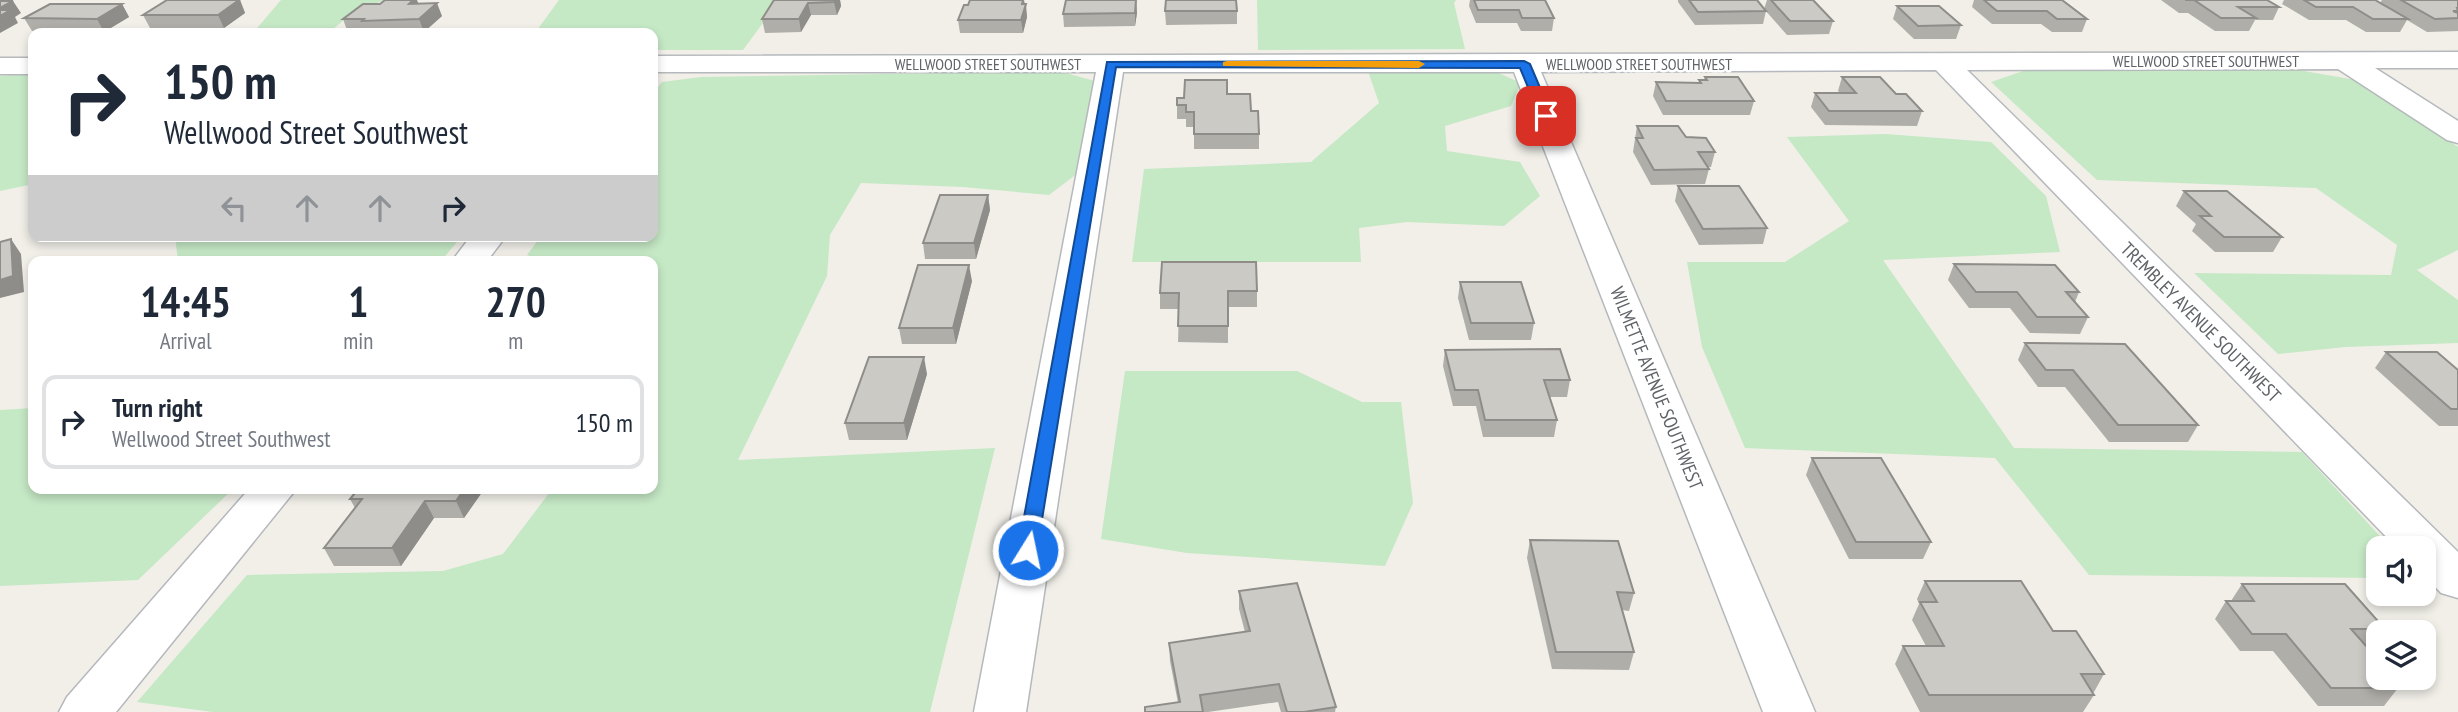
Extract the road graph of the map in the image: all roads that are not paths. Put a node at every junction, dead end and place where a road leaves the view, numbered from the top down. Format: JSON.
{"nodes":[{"id":1,"x":2343,"y":60,"type":"junction"},
{"id":2,"x":2458,"y":60,"type":"edge"},
{"id":3,"x":1944,"y":63,"type":"junction"},
{"id":4,"x":658,"y":64,"type":"edge"},
{"id":5,"x":1111,"y":64,"type":"junction"},
{"id":6,"x":1524,"y":64,"type":"junction"},
{"id":7,"x":0,"y":66,"type":"edge"},
{"id":8,"x":28,"y":66,"type":"edge"},
{"id":9,"x":2458,"y":134,"type":"edge"},
{"id":10,"x":484,"y":242,"type":"edge"},
{"id":11,"x":473,"y":256,"type":"edge"},
{"id":12,"x":270,"y":494,"type":"edge"},
{"id":13,"x":2458,"y":581,"type":"edge"},
{"id":14,"x":85,"y":712,"type":"edge"},
{"id":15,"x":1000,"y":712,"type":"edge"},
{"id":16,"x":1789,"y":712,"type":"edge"}],
"edges":[{"from":1,"to":2,"type":"street","name":"WELLWOOD STREET SOUTHWEST"},
{"from":1,"to":3,"type":"street","name":"WELLWOOD STREET SOUTHWEST"},
{"from":1,"to":9,"type":"street"},
{"from":3,"to":6,"type":"street","name":"WELLWOOD STREET SOUTHWEST"},
{"from":3,"to":13,"type":"street","name":"TREMBLEY AVENUE SOUTHWEST"},
{"from":4,"to":5,"type":"street","name":"WELLWOOD STREET SOUTHWEST"},
{"from":5,"to":6,"type":"street","name":"WELLWOOD STREET SOUTHWEST"},
{"from":5,"to":15,"type":"street"},
{"from":6,"to":16,"type":"street","name":"WILMETTE AVENUE SOUTHWEST"},
{"from":7,"to":8,"type":"street"},
{"from":10,"to":11,"type":"street"},
{"from":12,"to":14,"type":"street"}]}
